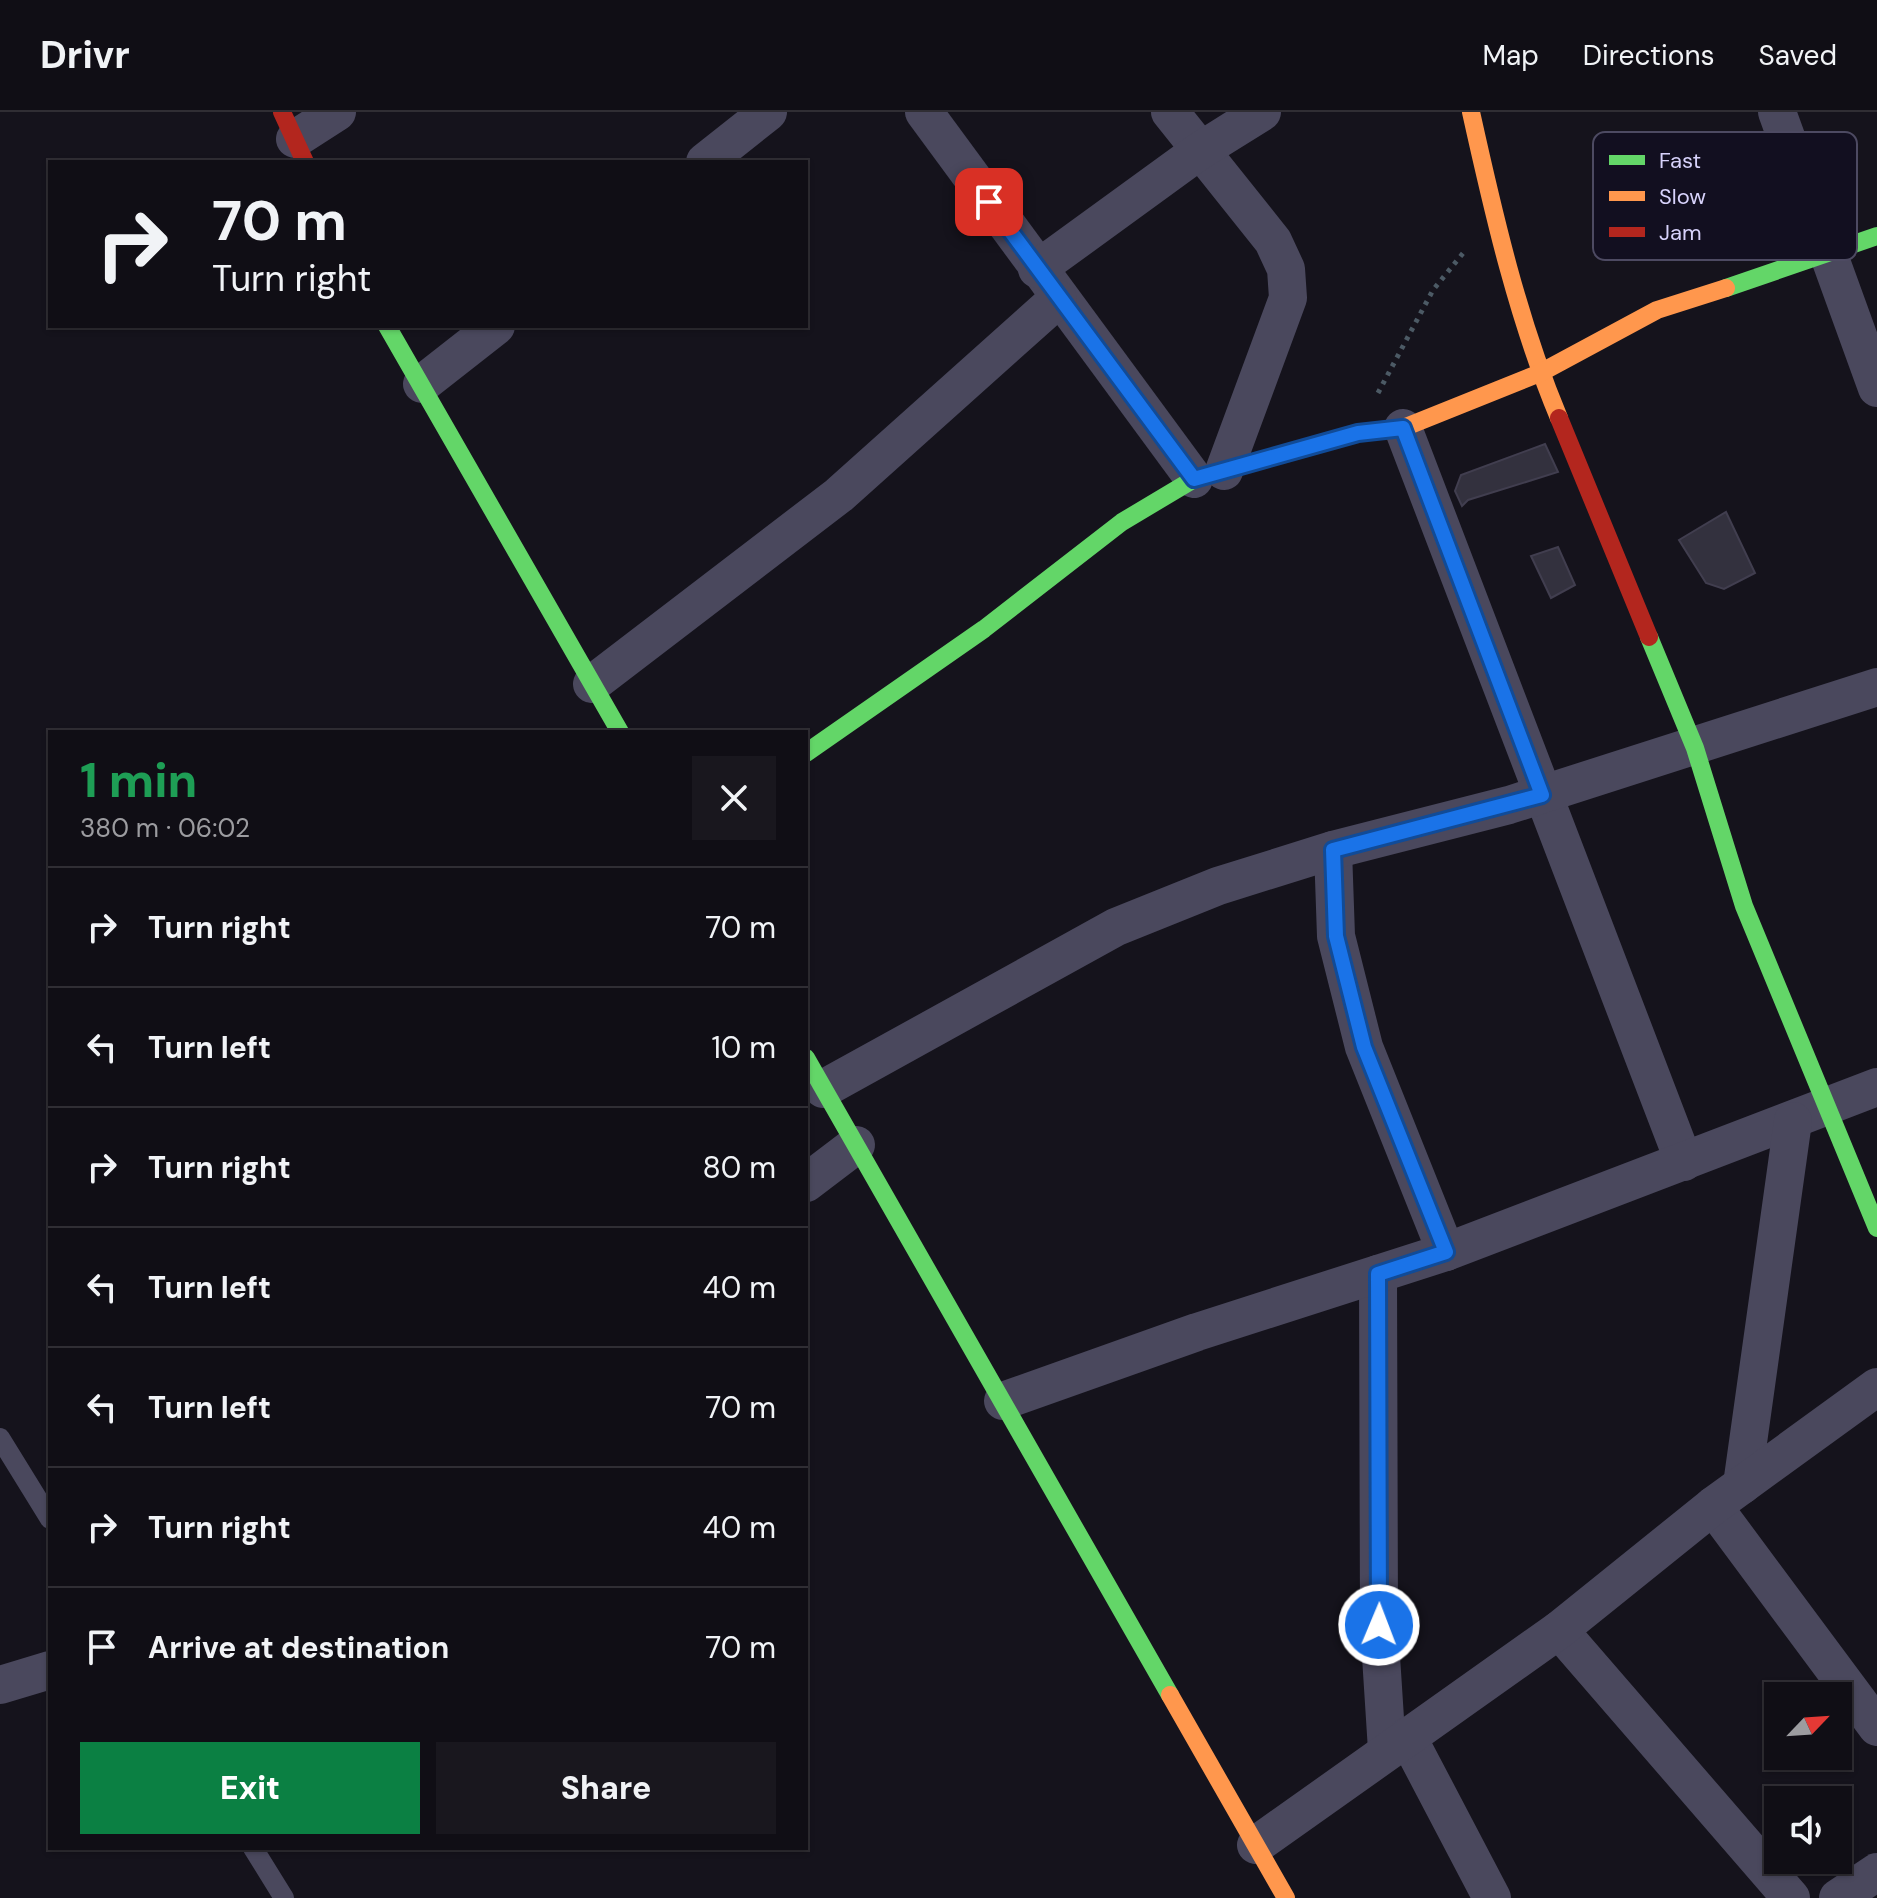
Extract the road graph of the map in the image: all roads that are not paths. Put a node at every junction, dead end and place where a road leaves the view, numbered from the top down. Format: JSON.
{"nodes":[{"id":1,"x":337,"y":112,"type":"edge"},
{"id":2,"x":768,"y":112,"type":"edge"},
{"id":3,"x":924,"y":112,"type":"edge"},
{"id":4,"x":1170,"y":112,"type":"edge"},
{"id":5,"x":1262,"y":112,"type":"edge"},
{"id":6,"x":1471,"y":112,"type":"edge"},
{"id":7,"x":1777,"y":112,"type":"edge"},
{"id":8,"x":1784,"y":132,"type":"edge"},
{"id":9,"x":294,"y":138,"type":"edge"},
{"id":10,"x":1198,"y":152,"type":"junction"},
{"id":11,"x":708,"y":160,"type":"edge"},
{"id":12,"x":1877,"y":236,"type":"edge"},
{"id":13,"x":1857,"y":244,"type":"edge"},
{"id":14,"x":1811,"y":260,"type":"edge"},
{"id":15,"x":1832,"y":260,"type":"edge"},
{"id":16,"x":1048,"y":284,"type":"junction"},
{"id":17,"x":388,"y":328,"type":"edge"},
{"id":18,"x":493,"y":328,"type":"edge"},
{"id":19,"x":1540,"y":373,"type":"junction"},
{"id":20,"x":422,"y":384,"type":"junction"},
{"id":21,"x":1877,"y":388,"type":"edge"},
{"id":22,"x":1403,"y":428,"type":"junction"},
{"id":23,"x":1209,"y":475,"type":"junction"},
{"id":24,"x":592,"y":684,"type":"junction"},
{"id":25,"x":1877,"y":687,"type":"edge"},
{"id":26,"x":619,"y":730,"type":"edge"},
{"id":27,"x":1695,"y":748,"type":"junction"},
{"id":28,"x":808,"y":752,"type":"edge"},
{"id":29,"x":1542,"y":795,"type":"junction"},
{"id":30,"x":1333,"y":850,"type":"junction"},
{"id":31,"x":815,"y":1074,"type":"edge"},
{"id":32,"x":1877,"y":1087,"type":"edge"},
{"id":33,"x":1828,"y":1107,"type":"junction"},
{"id":34,"x":1793,"y":1121,"type":"junction"},
{"id":35,"x":856,"y":1145,"type":"junction"},
{"id":36,"x":1684,"y":1162,"type":"junction"},
{"id":37,"x":808,"y":1181,"type":"edge"},
{"id":38,"x":1877,"y":1228,"type":"edge"},
{"id":39,"x":1446,"y":1252,"type":"junction"},
{"id":40,"x":1378,"y":1274,"type":"junction"},
{"id":41,"x":1877,"y":1387,"type":"edge"},
{"id":42,"x":1003,"y":1401,"type":"junction"},
{"id":43,"x":0,"y":1438,"type":"edge"},
{"id":44,"x":1728,"y":1496,"type":"junction"},
{"id":45,"x":48,"y":1516,"type":"edge"},
{"id":46,"x":1559,"y":1630,"type":"junction"},
{"id":47,"x":48,"y":1671,"type":"edge"},
{"id":48,"x":0,"y":1685,"type":"edge"},
{"id":49,"x":1877,"y":1727,"type":"edge"},
{"id":50,"x":1397,"y":1743,"type":"junction"},
{"id":51,"x":1256,"y":1845,"type":"junction"},
{"id":52,"x":254,"y":1850,"type":"edge"},
{"id":53,"x":1877,"y":1872,"type":"edge"},
{"id":54,"x":284,"y":1898,"type":"edge"},
{"id":55,"x":1286,"y":1898,"type":"edge"},
{"id":56,"x":1492,"y":1898,"type":"edge"},
{"id":57,"x":1791,"y":1898,"type":"edge"},
{"id":58,"x":1838,"y":1898,"type":"edge"}],
"edges":[{"from":1,"to":9,"type":"street"},
{"from":2,"to":11,"type":"street"},
{"from":3,"to":16,"type":"street"},
{"from":4,"to":10,"type":"street"},
{"from":5,"to":10,"type":"street"},
{"from":6,"to":19,"type":"street"},
{"from":7,"to":8,"type":"street"},
{"from":10,"to":16,"type":"street"},
{"from":10,"to":23,"type":"street"},
{"from":12,"to":13,"type":"street"},
{"from":14,"to":19,"type":"street"},
{"from":15,"to":21,"type":"street"},
{"from":16,"to":23,"type":"street"},
{"from":16,"to":24,"type":"street"},
{"from":17,"to":20,"type":"street"},
{"from":18,"to":20,"type":"street"},
{"from":19,"to":22,"type":"street"},
{"from":19,"to":27,"type":"street"},
{"from":20,"to":24,"type":"street"},
{"from":22,"to":23,"type":"street"},
{"from":22,"to":29,"type":"street"},
{"from":23,"to":28,"type":"street"},
{"from":24,"to":26,"type":"street"},
{"from":25,"to":27,"type":"street"},
{"from":27,"to":29,"type":"street"},
{"from":27,"to":33,"type":"street"},
{"from":29,"to":30,"type":"street"},
{"from":29,"to":36,"type":"street"},
{"from":30,"to":31,"type":"street"},
{"from":30,"to":39,"type":"street"},
{"from":31,"to":35,"type":"street"},
{"from":32,"to":33,"type":"street"},
{"from":33,"to":34,"type":"street"},
{"from":33,"to":38,"type":"street"},
{"from":34,"to":36,"type":"street"},
{"from":34,"to":44,"type":"street"},
{"from":35,"to":37,"type":"street"},
{"from":35,"to":42,"type":"street"},
{"from":36,"to":39,"type":"street"},
{"from":39,"to":40,"type":"street"},
{"from":40,"to":42,"type":"street"},
{"from":40,"to":50,"type":"street"},
{"from":41,"to":44,"type":"street"},
{"from":42,"to":51,"type":"street"},
{"from":43,"to":45,"type":"lane"},
{"from":44,"to":46,"type":"street"},
{"from":44,"to":49,"type":"street"},
{"from":46,"to":50,"type":"street"},
{"from":46,"to":57,"type":"street"},
{"from":47,"to":48,"type":"street"},
{"from":50,"to":51,"type":"street"},
{"from":50,"to":56,"type":"street"},
{"from":51,"to":55,"type":"street"},
{"from":52,"to":54,"type":"lane"},
{"from":53,"to":58,"type":"street"}]}
